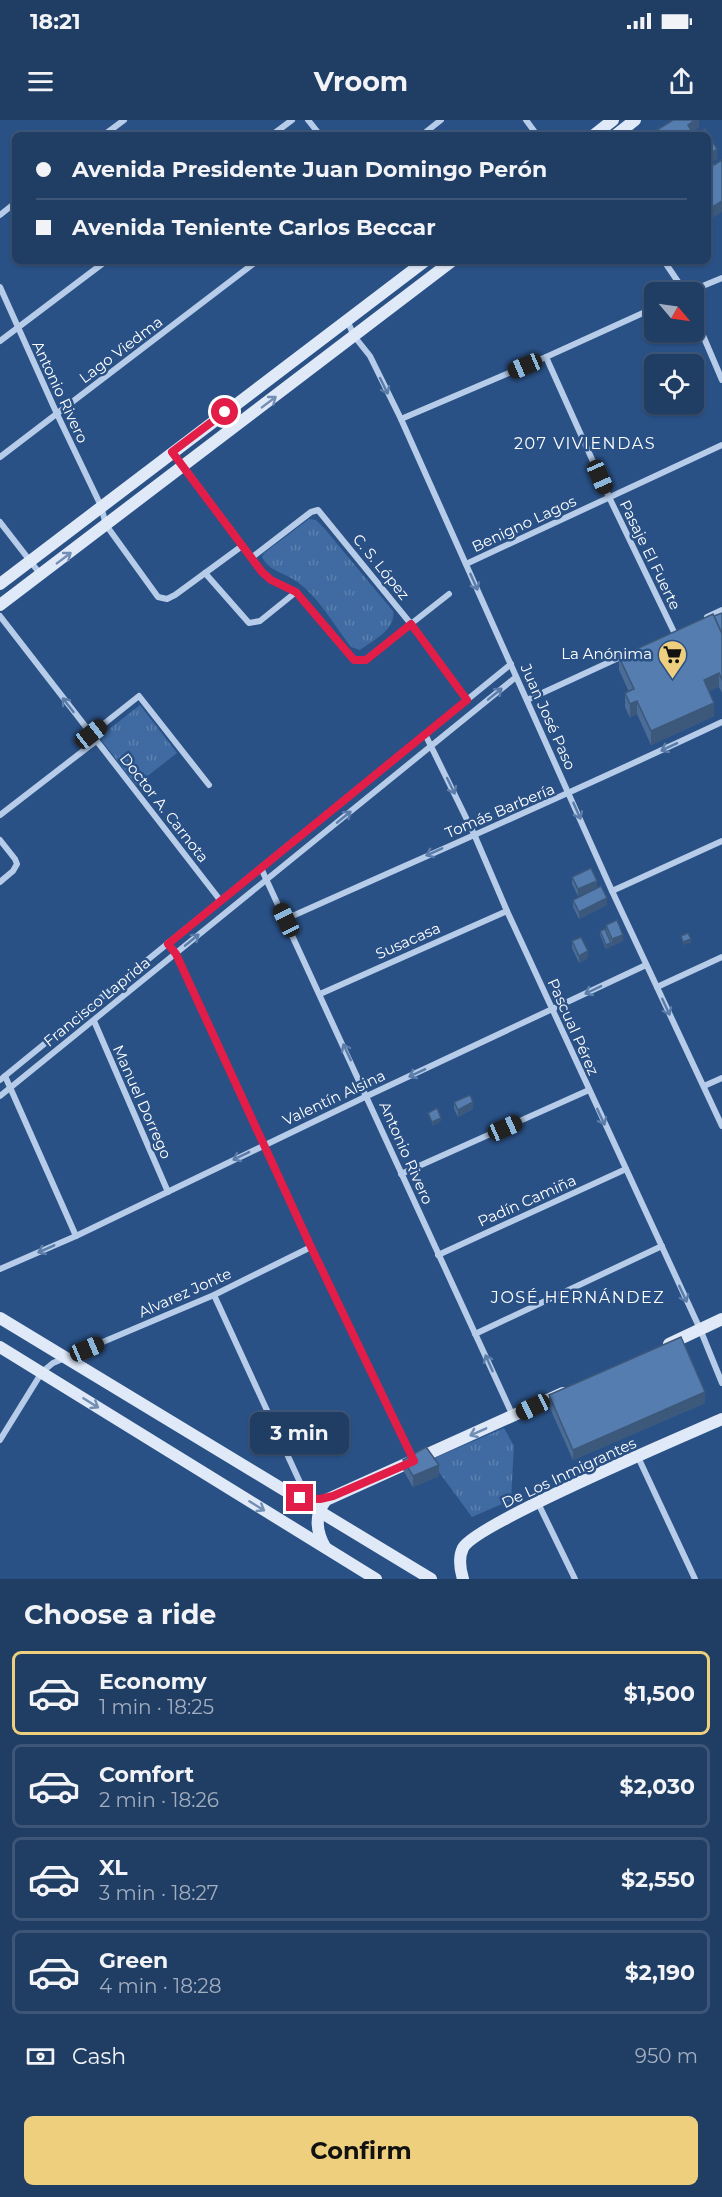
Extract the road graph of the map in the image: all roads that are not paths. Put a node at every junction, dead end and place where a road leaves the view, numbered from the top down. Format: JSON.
{"nodes":[{"id":1,"x":124,"y":120,"type":"edge"},
{"id":2,"x":292,"y":120,"type":"edge"},
{"id":3,"x":308,"y":120,"type":"edge"},
{"id":4,"x":441,"y":120,"type":"edge"},
{"id":5,"x":614,"y":120,"type":"edge"},
{"id":6,"x":635,"y":120,"type":"edge"},
{"id":7,"x":108,"y":132,"type":"edge"},
{"id":8,"x":277,"y":132,"type":"edge"},
{"id":9,"x":318,"y":132,"type":"edge"},
{"id":10,"x":426,"y":132,"type":"edge"},
{"id":11,"x":598,"y":132,"type":"edge"},
{"id":12,"x":620,"y":132,"type":"edge"},
{"id":13,"x":12,"y":205,"type":"edge"},
{"id":14,"x":0,"y":215,"type":"edge"},
{"id":15,"x":102,"y":264,"type":"edge"},
{"id":16,"x":253,"y":264,"type":"edge"},
{"id":17,"x":419,"y":264,"type":"edge"},
{"id":18,"x":424,"y":264,"type":"edge"},
{"id":19,"x":448,"y":264,"type":"edge"},
{"id":20,"x":666,"y":264,"type":"edge"},
{"id":21,"x":433,"y":276,"type":"junction"},
{"id":22,"x":722,"y":278,"type":"edge"},
{"id":23,"x":679,"y":282,"type":"edge"},
{"id":24,"x":704,"y":285,"type":"edge"},
{"id":25,"x":0,"y":287,"type":"edge"},
{"id":26,"x":644,"y":313,"type":"edge"},
{"id":27,"x":347,"y":320,"type":"junction"},
{"id":28,"x":18,"y":328,"type":"junction"},
{"id":29,"x":354,"y":336,"type":"junction"},
{"id":30,"x":704,"y":338,"type":"edge"},
{"id":31,"x":0,"y":341,"type":"edge"},
{"id":32,"x":546,"y":357,"type":"junction"},
{"id":33,"x":722,"y":380,"type":"edge"},
{"id":34,"x":57,"y":414,"type":"junction"},
{"id":35,"x":401,"y":419,"type":"junction"},
{"id":36,"x":722,"y":445,"type":"edge"},
{"id":37,"x":172,"y":452,"type":"junction"},
{"id":38,"x":0,"y":458,"type":"edge"},
{"id":39,"x":184,"y":466,"type":"junction"},
{"id":40,"x":609,"y":497,"type":"junction"},
{"id":41,"x":101,"y":506,"type":"junction"},
{"id":42,"x":0,"y":522,"type":"edge"},
{"id":43,"x":106,"y":525,"type":"junction"},
{"id":44,"x":242,"y":546,"type":"junction"},
{"id":45,"x":251,"y":558,"type":"junction"},
{"id":46,"x":30,"y":561,"type":"junction"},
{"id":47,"x":466,"y":564,"type":"junction"},
{"id":48,"x":205,"y":573,"type":"junction"},
{"id":49,"x":41,"y":575,"type":"junction"},
{"id":50,"x":0,"y":584,"type":"edge"},
{"id":51,"x":296,"y":592,"type":"junction"},
{"id":52,"x":449,"y":594,"type":"dead end"},
{"id":53,"x":0,"y":605,"type":"edge"},
{"id":54,"x":722,"y":610,"type":"edge"},
{"id":55,"x":0,"y":616,"type":"edge"},
{"id":56,"x":703,"y":619,"type":"edge"},
{"id":57,"x":411,"y":624,"type":"junction"},
{"id":58,"x":683,"y":628,"type":"edge"},
{"id":59,"x":674,"y":632,"type":"junction"},
{"id":60,"x":663,"y":637,"type":"edge"},
{"id":61,"x":631,"y":652,"type":"edge"},
{"id":62,"x":511,"y":664,"type":"junction"},
{"id":63,"x":516,"y":677,"type":"junction"},
{"id":64,"x":467,"y":700,"type":"junction"},
{"id":65,"x":527,"y":700,"type":"junction"},
{"id":66,"x":722,"y":722,"type":"edge"},
{"id":67,"x":91,"y":734,"type":"junction"},
{"id":68,"x":425,"y":734,"type":"junction"},
{"id":69,"x":96,"y":741,"type":"junction"},
{"id":70,"x":431,"y":746,"type":"junction"},
{"id":71,"x":209,"y":785,"type":"dead end"},
{"id":72,"x":569,"y":794,"type":"junction"},
{"id":73,"x":0,"y":815,"type":"edge"},
{"id":74,"x":474,"y":834,"type":"junction"},
{"id":75,"x":0,"y":840,"type":"edge"},
{"id":76,"x":722,"y":841,"type":"edge"},
{"id":77,"x":261,"y":868,"type":"junction"},
{"id":78,"x":266,"y":879,"type":"junction"},
{"id":79,"x":0,"y":882,"type":"edge"},
{"id":80,"x":612,"y":891,"type":"junction"},
{"id":81,"x":220,"y":900,"type":"junction"},
{"id":82,"x":507,"y":911,"type":"junction"},
{"id":83,"x":286,"y":920,"type":"junction"},
{"id":84,"x":168,"y":944,"type":"junction"},
{"id":85,"x":176,"y":954,"type":"junction"},
{"id":86,"x":722,"y":957,"type":"edge"},
{"id":87,"x":646,"y":965,"type":"junction"},
{"id":88,"x":657,"y":987,"type":"junction"},
{"id":89,"x":320,"y":994,"type":"junction"},
{"id":90,"x":552,"y":1010,"type":"junction"},
{"id":91,"x":94,"y":1021,"type":"junction"},
{"id":92,"x":3,"y":1078,"type":"edge"},
{"id":93,"x":722,"y":1078,"type":"edge"},
{"id":94,"x":704,"y":1086,"type":"junction"},
{"id":95,"x":11,"y":1087,"type":"junction"},
{"id":96,"x":589,"y":1090,"type":"junction"},
{"id":97,"x":0,"y":1096,"type":"edge"},
{"id":98,"x":367,"y":1096,"type":"junction"},
{"id":99,"x":722,"y":1126,"type":"edge"},
{"id":100,"x":264,"y":1145,"type":"junction"},
{"id":101,"x":626,"y":1169,"type":"junction"},
{"id":102,"x":401,"y":1174,"type":"junction"},
{"id":103,"x":168,"y":1192,"type":"junction"},
{"id":104,"x":76,"y":1236,"type":"junction"},
{"id":105,"x":662,"y":1246,"type":"junction"},
{"id":106,"x":311,"y":1247,"type":"junction"},
{"id":107,"x":438,"y":1255,"type":"junction"},
{"id":108,"x":0,"y":1269,"type":"edge"},
{"id":109,"x":214,"y":1295,"type":"junction"},
{"id":110,"x":0,"y":1318,"type":"edge"},
{"id":111,"x":722,"y":1319,"type":"edge"},
{"id":112,"x":700,"y":1329,"type":"junction"},
{"id":113,"x":476,"y":1334,"type":"junction"},
{"id":114,"x":0,"y":1347,"type":"edge"},
{"id":115,"x":657,"y":1350,"type":"edge"},
{"id":116,"x":66,"y":1358,"type":"junction"},
{"id":117,"x":42,"y":1372,"type":"junction"},
{"id":118,"x":722,"y":1383,"type":"edge"},
{"id":119,"x":574,"y":1388,"type":"edge"},
{"id":120,"x":513,"y":1416,"type":"junction"},
{"id":121,"x":722,"y":1419,"type":"edge"},
{"id":122,"x":0,"y":1440,"type":"edge"},
{"id":123,"x":638,"y":1457,"type":"junction"},
{"id":124,"x":414,"y":1461,"type":"junction"},
{"id":125,"x":537,"y":1503,"type":"junction"},
{"id":126,"x":313,"y":1506,"type":"junction"},
{"id":127,"x":325,"y":1547,"type":"junction"},
{"id":128,"x":373,"y":1579,"type":"edge"},
{"id":129,"x":431,"y":1579,"type":"edge"},
{"id":130,"x":463,"y":1579,"type":"edge"},
{"id":131,"x":575,"y":1579,"type":"edge"},
{"id":132,"x":695,"y":1579,"type":"edge"}],
"edges":[{"from":1,"to":7,"type":"street"},
{"from":2,"to":8,"type":"street"},
{"from":3,"to":9,"type":"street"},
{"from":4,"to":10,"type":"street"},
{"from":5,"to":11,"type":"main road"},
{"from":6,"to":12,"type":"main road"},
{"from":13,"to":14,"type":"street"},
{"from":15,"to":28,"type":"street"},
{"from":16,"to":34,"type":"street","name":"Lago Viedma"},
{"from":17,"to":27,"type":"main road"},
{"from":18,"to":21,"type":"street"},
{"from":19,"to":21,"type":"main road"},
{"from":20,"to":23,"type":"street"},
{"from":21,"to":29,"type":"main road"},
{"from":22,"to":24,"type":"street"},
{"from":25,"to":28,"type":"street","name":"Antonio Rivero"},
{"from":26,"to":32,"type":"street"},
{"from":27,"to":29,"type":"street","name":"Juan José Paso"},
{"from":27,"to":37,"type":"main road"},
{"from":28,"to":31,"type":"street"},
{"from":28,"to":34,"type":"street","name":"Antonio Rivero"},
{"from":29,"to":35,"type":"street","name":"Juan José Paso","one_way":true},
{"from":39,"to":29,"type":"main road","one_way":true},
{"from":30,"to":33,"type":"street"},
{"from":32,"to":35,"type":"street"},
{"from":32,"to":40,"type":"street","name":"Pasaje El Fuerte"},
{"from":34,"to":38,"type":"street","name":"Lago Viedma"},
{"from":34,"to":41,"type":"street","name":"Antonio Rivero"},
{"from":35,"to":47,"type":"street","name":"Juan José Paso"},
{"from":36,"to":40,"type":"street","name":"Benigno Lagos"},
{"from":37,"to":39,"type":"street"},
{"from":37,"to":41,"type":"main road"},
{"from":39,"to":43,"type":"main road"},
{"from":39,"to":44,"type":"street"},
{"from":40,"to":47,"type":"street","name":"Benigno Lagos"},
{"from":40,"to":59,"type":"street","name":"Pasaje El Fuerte"},
{"from":41,"to":43,"type":"street","name":"Antonio Rivero"},
{"from":41,"to":46,"type":"main road"},
{"from":42,"to":46,"type":"street"},
{"from":43,"to":48,"type":"street"},
{"from":49,"to":43,"type":"main road","one_way":true},
{"from":44,"to":45,"type":"street"},
{"from":44,"to":48,"type":"street"},
{"from":45,"to":51,"type":"street"},
{"from":45,"to":57,"type":"street","name":"C. S. López"},
{"from":46,"to":49,"type":"street"},
{"from":46,"to":50,"type":"main road"},
{"from":47,"to":62,"type":"street","name":"Juan José Paso","one_way":true},
{"from":48,"to":51,"type":"street"},
{"from":49,"to":53,"type":"main road"},
{"from":51,"to":57,"type":"street"},
{"from":52,"to":57,"type":"street"},
{"from":54,"to":56,"type":"street"},
{"from":67,"to":55,"type":"street","name":"Doctor A. Carnota","one_way":true},
{"from":57,"to":64,"type":"street","name":"C. S. López"},
{"from":58,"to":59,"type":"street"},
{"from":59,"to":60,"type":"street"},
{"from":61,"to":65,"type":"street"},
{"from":62,"to":63,"type":"street","name":"Juan José Paso"},
{"from":62,"to":64,"type":"street","name":"Francisco Laprida"},
{"from":63,"to":65,"type":"street","name":"Juan José Paso"},
{"from":70,"to":63,"type":"street","name":"Francisco Laprida","one_way":true},
{"from":64,"to":68,"type":"street","name":"Francisco Laprida"},
{"from":65,"to":72,"type":"street","name":"Juan José Paso"},
{"from":66,"to":72,"type":"street","name":"Tomás Barbería","one_way":true},
{"from":67,"to":69,"type":"street","name":"Doctor A. Carnota"},
{"from":67,"to":71,"type":"street"},
{"from":68,"to":70,"type":"street","name":"Pascual Pérez"},
{"from":68,"to":77,"type":"street","name":"Francisco Laprida"},
{"from":69,"to":73,"type":"street"},
{"from":69,"to":81,"type":"street","name":"Doctor A. Carnota"},
{"from":70,"to":74,"type":"street","name":"Pascual Pérez","one_way":true},
{"from":78,"to":70,"type":"street","name":"Francisco Laprida","one_way":true},
{"from":72,"to":74,"type":"street","name":"Tomás Barbería"},
{"from":72,"to":80,"type":"street","name":"Juan José Paso","one_way":true},
{"from":74,"to":82,"type":"street","name":"Pascual Pérez"},
{"from":74,"to":83,"type":"street","name":"Tomás Barbería","one_way":true},
{"from":75,"to":79,"type":"street"},
{"from":76,"to":80,"type":"street"},
{"from":77,"to":78,"type":"street","name":"Antonio Rivero"},
{"from":77,"to":81,"type":"street","name":"Francisco Laprida"},
{"from":78,"to":83,"type":"street","name":"Antonio Rivero"},
{"from":85,"to":78,"type":"street","name":"Francisco Laprida","one_way":true},
{"from":80,"to":87,"type":"street","name":"Juan José Paso"},
{"from":81,"to":84,"type":"street","name":"Francisco Laprida"},
{"from":82,"to":89,"type":"street","name":"Susacasa"},
{"from":82,"to":90,"type":"street","name":"Pascual Pérez"},
{"from":83,"to":89,"type":"street","name":"Antonio Rivero"},
{"from":84,"to":85,"type":"street"},
{"from":84,"to":92,"type":"street","name":"Francisco Laprida"},
{"from":85,"to":91,"type":"street","name":"Francisco Laprida"},
{"from":85,"to":100,"type":"street"},
{"from":86,"to":88,"type":"street"},
{"from":87,"to":88,"type":"street","name":"Juan José Paso"},
{"from":87,"to":90,"type":"street","name":"Valentín Alsina","one_way":true},
{"from":88,"to":94,"type":"street","name":"Juan José Paso","one_way":true},
{"from":98,"to":89,"type":"street","name":"Antonio Rivero","one_way":true},
{"from":90,"to":96,"type":"street","name":"Pascual Pérez"},
{"from":90,"to":98,"type":"street","name":"Valentín Alsina","one_way":true},
{"from":91,"to":95,"type":"street","name":"Francisco Laprida"},
{"from":91,"to":103,"type":"street","name":"Manuel Dorrego"},
{"from":92,"to":95,"type":"street"},
{"from":93,"to":94,"type":"street"},
{"from":94,"to":99,"type":"street","name":"Juan José Paso"},
{"from":95,"to":97,"type":"street","name":"Francisco Laprida"},
{"from":95,"to":104,"type":"street"},
{"from":96,"to":101,"type":"street","name":"Pascual Pérez","one_way":true},
{"from":96,"to":102,"type":"street"},
{"from":98,"to":100,"type":"street","name":"Valentín Alsina"},
{"from":98,"to":102,"type":"street","name":"Antonio Rivero"},
{"from":100,"to":103,"type":"street","name":"Valentín Alsina","one_way":true},
{"from":100,"to":106,"type":"street"},
{"from":101,"to":105,"type":"street","name":"Pascual Pérez"},
{"from":101,"to":107,"type":"street","name":"Padín Camiña"},
{"from":102,"to":107,"type":"street","name":"Antonio Rivero"},
{"from":103,"to":104,"type":"street","name":"Valentín Alsina"},
{"from":104,"to":108,"type":"street","name":"Valentín Alsina","one_way":true},
{"from":105,"to":112,"type":"street","name":"Pascual Pérez","one_way":true},
{"from":105,"to":113,"type":"street"},
{"from":106,"to":109,"type":"street","name":"Alvarez Jonte"},
{"from":106,"to":124,"type":"street"},
{"from":107,"to":113,"type":"street","name":"Antonio Rivero"},
{"from":109,"to":116,"type":"street","name":"Alvarez Jonte"},
{"from":109,"to":126,"type":"street"},
{"from":110,"to":116,"type":"main road"},
{"from":111,"to":112,"type":"main road"},
{"from":112,"to":115,"type":"main road"},
{"from":112,"to":118,"type":"street","name":"Pascual Pérez"},
{"from":120,"to":113,"type":"street","name":"Antonio Rivero","one_way":true},
{"from":114,"to":117,"type":"main road"},
{"from":116,"to":117,"type":"street","name":"Alvarez Jonte"},
{"from":116,"to":126,"type":"main road"},
{"from":117,"to":122,"type":"street"},
{"from":117,"to":127,"type":"main road","one_way":true},
{"from":119,"to":120,"type":"main road"},
{"from":120,"to":124,"type":"main road","one_way":true},
{"from":121,"to":123,"type":"main road","name":"De Los Inmigrantes"},
{"from":123,"to":125,"type":"main road","name":"De Los Inmigrantes"},
{"from":123,"to":132,"type":"street"},
{"from":124,"to":126,"type":"main road"},
{"from":125,"to":130,"type":"main road","name":"De Los Inmigrantes"},
{"from":125,"to":131,"type":"street"},
{"from":126,"to":127,"type":"main road"},
{"from":126,"to":129,"type":"main road"},
{"from":127,"to":128,"type":"main road"}]}
